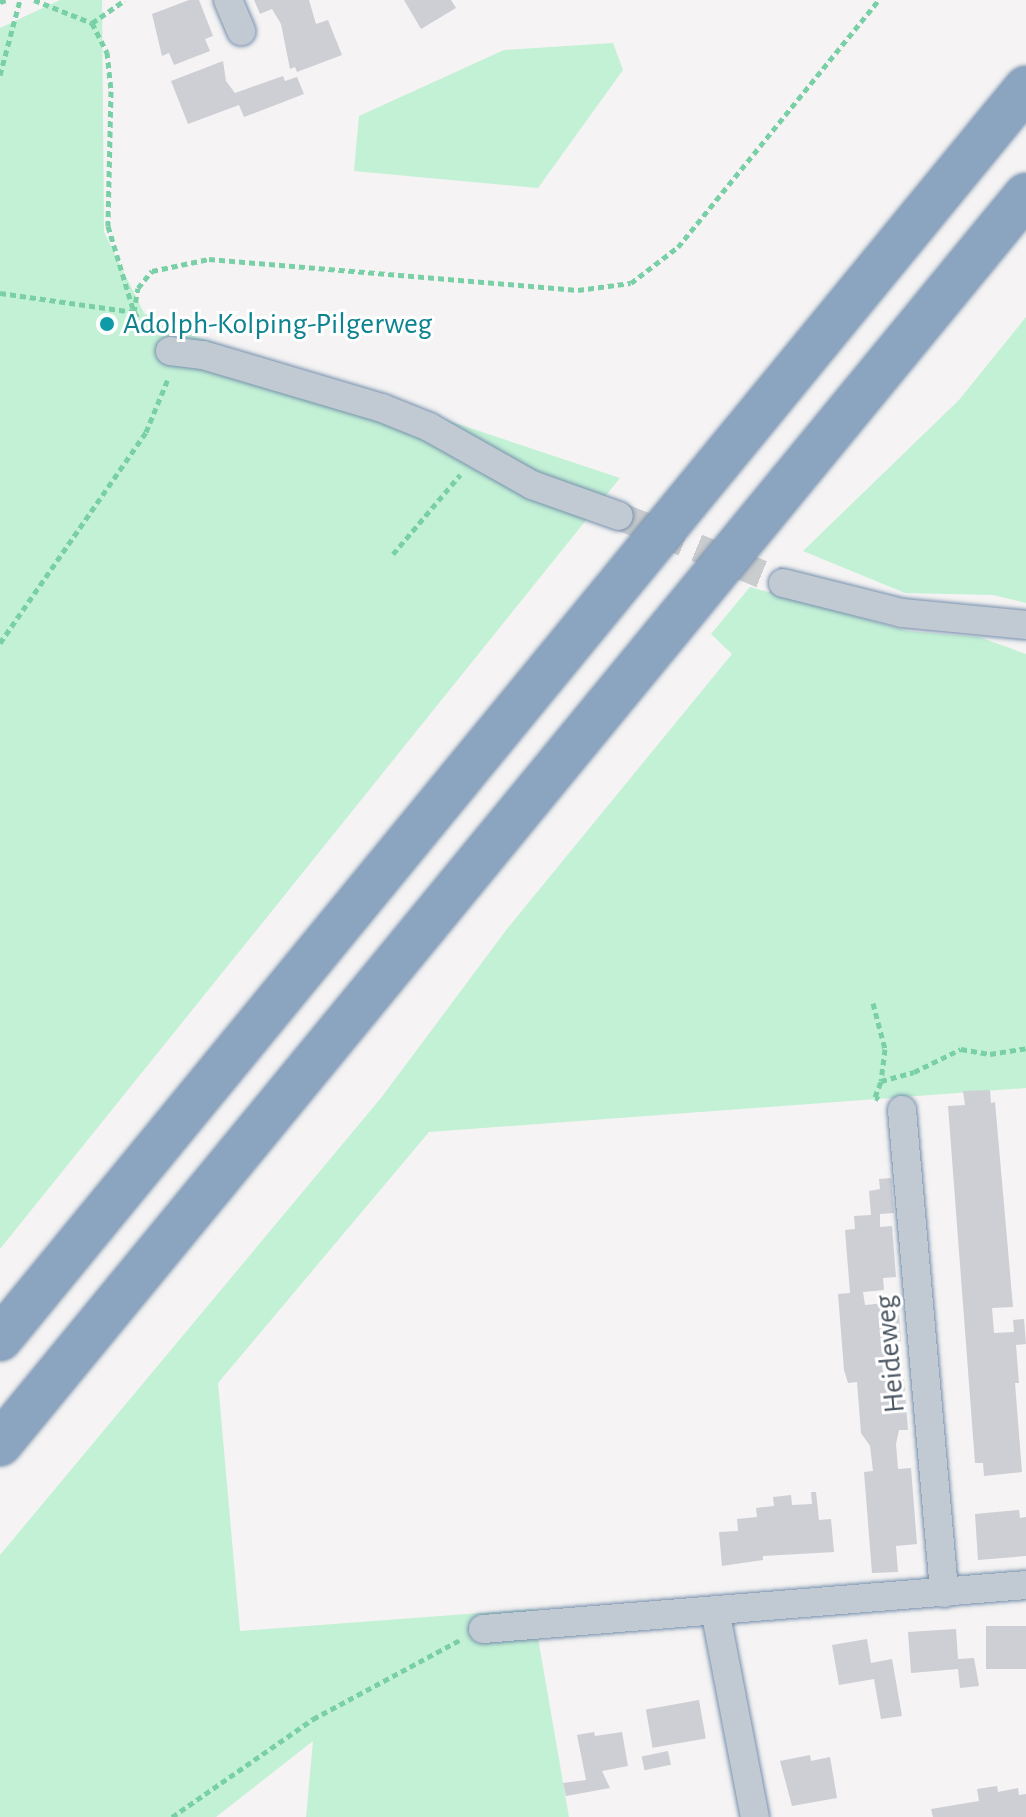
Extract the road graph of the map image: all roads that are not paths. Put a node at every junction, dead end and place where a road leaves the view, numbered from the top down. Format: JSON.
{"nodes":[{"id":1,"x":228,"y":0,"type":"edge"},
{"id":2,"x":241,"y":31,"type":"dead end"},
{"id":3,"x":1026,"y":88,"type":"edge"},
{"id":4,"x":1026,"y":195,"type":"edge"},
{"id":5,"x":170,"y":351,"type":"road end"},
{"id":6,"x":619,"y":516,"type":"tunnel mouth"},
{"id":7,"x":783,"y":583,"type":"tunnel mouth"},
{"id":8,"x":1026,"y":625,"type":"edge"},
{"id":9,"x":902,"y":1110,"type":"road end"},
{"id":10,"x":0,"y":1339,"type":"edge"},
{"id":11,"x":0,"y":1444,"type":"edge"},
{"id":12,"x":1026,"y":1585,"type":"edge"},
{"id":13,"x":944,"y":1593,"type":"junction"},
{"id":14,"x":715,"y":1610,"type":"junction"},
{"id":15,"x":483,"y":1629,"type":"road end"},
{"id":16,"x":755,"y":1817,"type":"edge"}],
"edges":[{"from":1,"to":2,"type":"street"},
{"from":3,"to":10,"type":"highway"},
{"from":4,"to":11,"type":"highway"},
{"from":5,"to":6,"type":"street"},
{"from":7,"to":8,"type":"street"},
{"from":9,"to":13,"type":"street","name":"Heideweg"},
{"from":12,"to":13,"type":"street"},
{"from":13,"to":14,"type":"street"},
{"from":14,"to":15,"type":"street"},
{"from":14,"to":16,"type":"street"}]}
